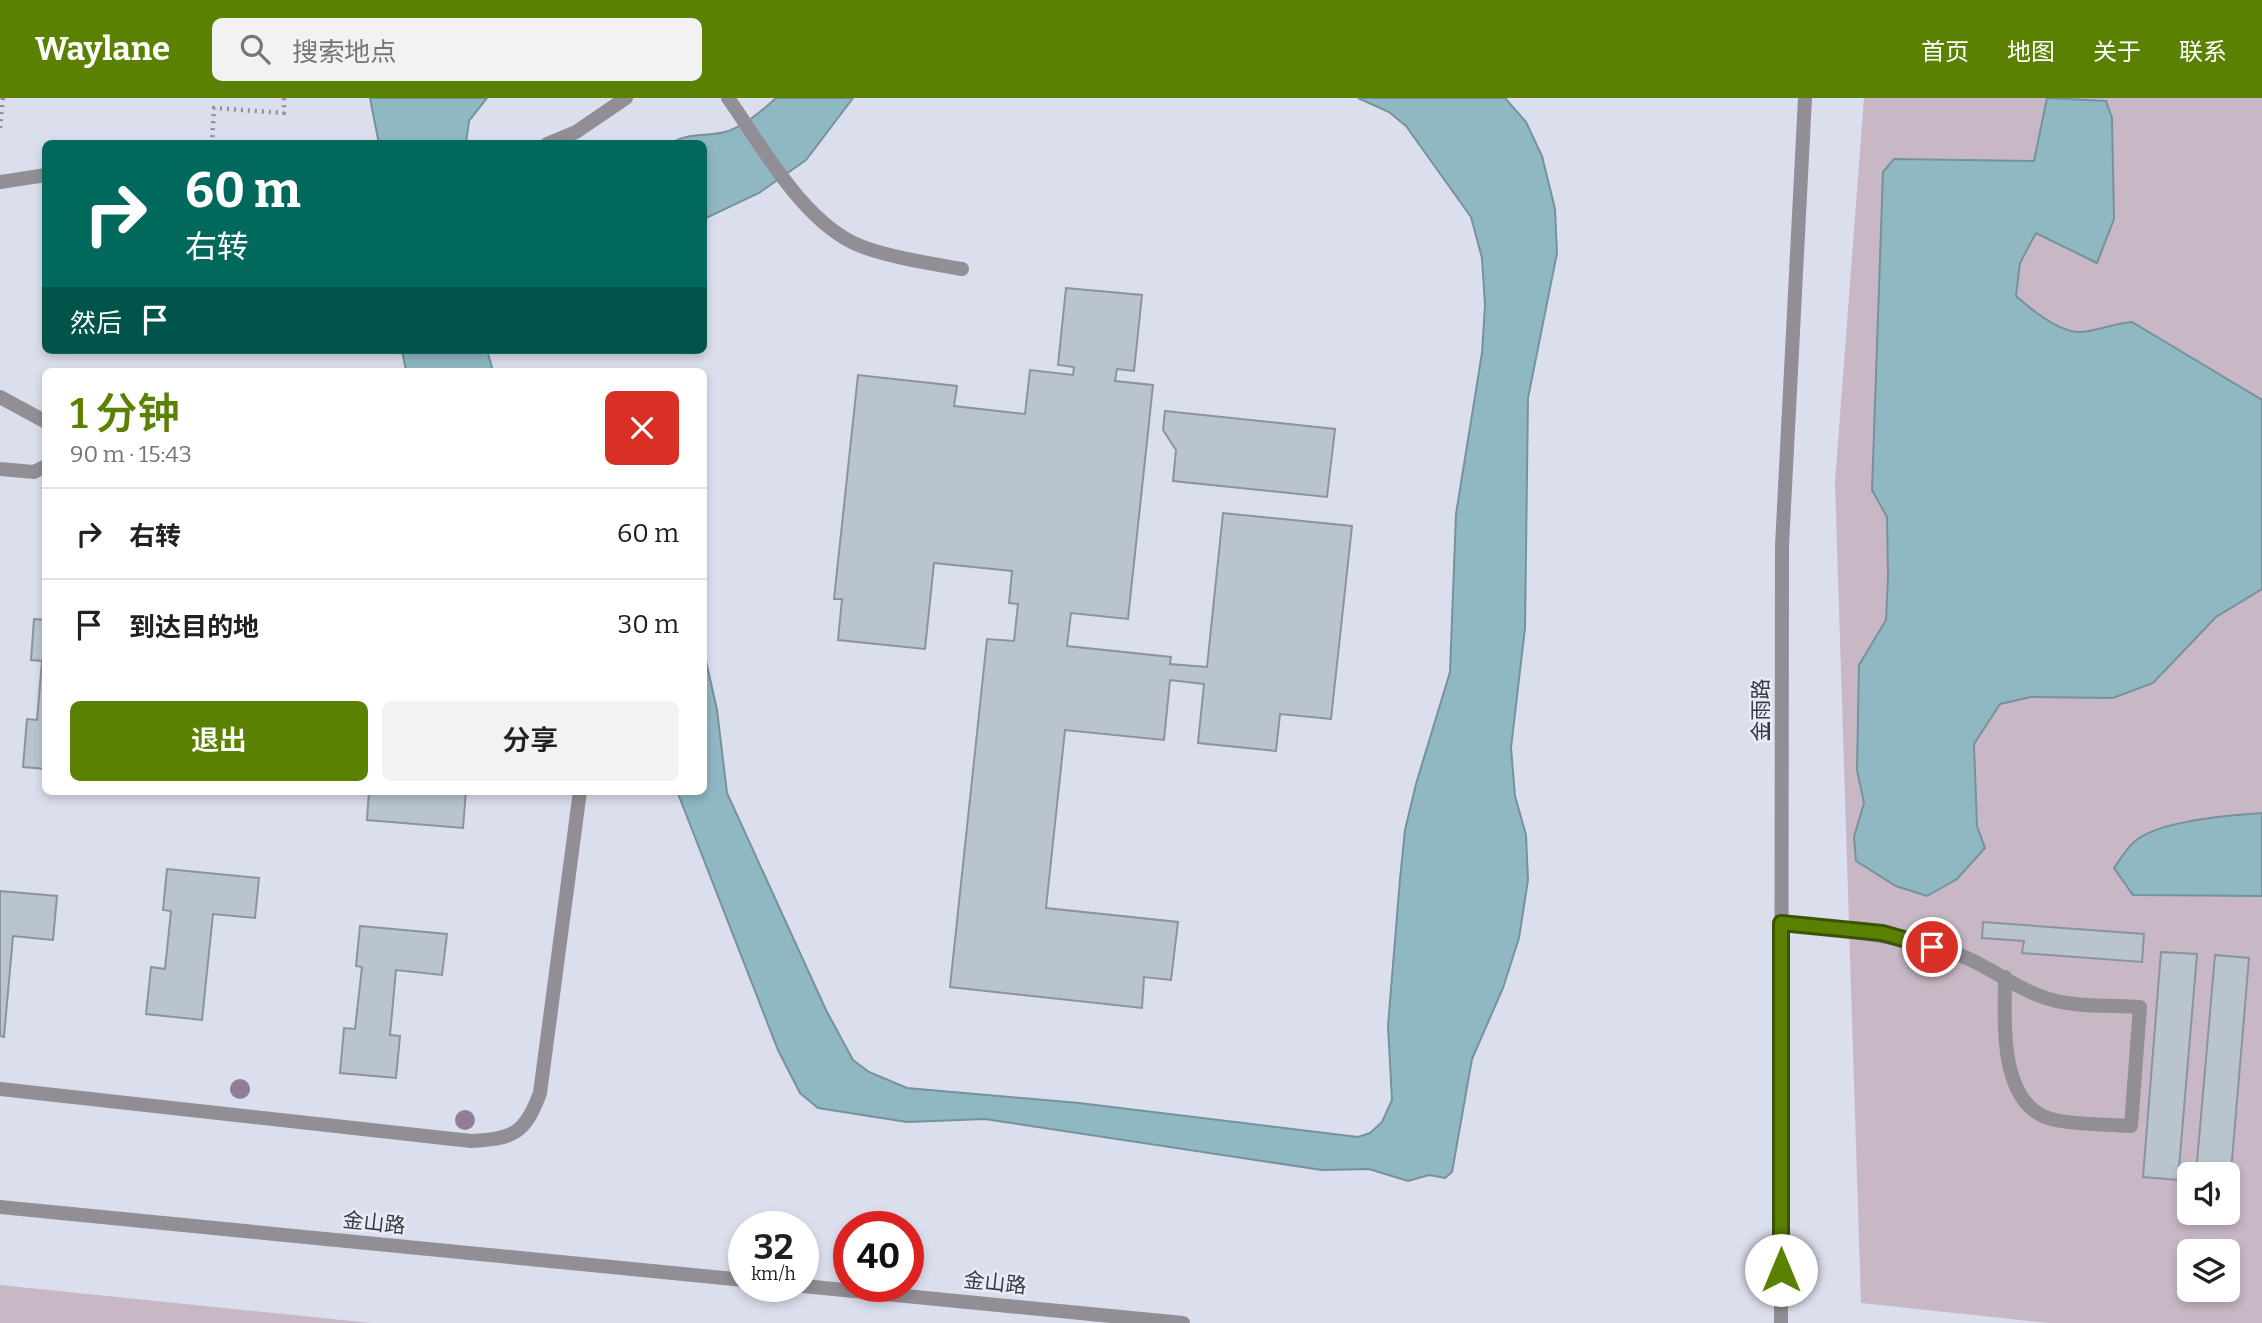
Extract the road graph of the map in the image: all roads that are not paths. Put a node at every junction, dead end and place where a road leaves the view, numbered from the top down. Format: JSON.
{"nodes":[{"id":1,"x":626,"y":98,"type":"edge"},
{"id":2,"x":729,"y":98,"type":"edge"},
{"id":3,"x":1805,"y":98,"type":"edge"},
{"id":4,"x":557,"y":140,"type":"edge"},
{"id":5,"x":42,"y":176,"type":"edge"},
{"id":6,"x":0,"y":182,"type":"edge"},
{"id":7,"x":962,"y":269,"type":"dead end"},
{"id":8,"x":0,"y":397,"type":"edge"},
{"id":9,"x":42,"y":420,"type":"edge"},
{"id":10,"x":42,"y":468,"type":"edge"},
{"id":11,"x":0,"y":469,"type":"edge"},
{"id":12,"x":579,"y":795,"type":"edge"},
{"id":13,"x":1781,"y":923,"type":"junction"},
{"id":14,"x":2005,"y":977,"type":"junction"},
{"id":15,"x":0,"y":1089,"type":"edge"},
{"id":16,"x":0,"y":1207,"type":"edge"},
{"id":17,"x":728,"y":1278,"type":"edge"},
{"id":18,"x":819,"y":1288,"type":"edge"},
{"id":19,"x":1183,"y":1323,"type":"edge"},
{"id":20,"x":1781,"y":1323,"type":"edge"}],
"edges":[{"from":1,"to":4,"type":"street"},
{"from":2,"to":7,"type":"street"},
{"from":3,"to":13,"type":"street","name":"金雨路"},
{"from":5,"to":6,"type":"street"},
{"from":8,"to":9,"type":"street"},
{"from":10,"to":11,"type":"street"},
{"from":12,"to":15,"type":"street"},
{"from":13,"to":14,"type":"street"},
{"from":13,"to":20,"type":"street","name":"金雨路"},
{"from":14,"to":14,"type":"street"},
{"from":16,"to":17,"type":"street","name":"金山路"},
{"from":18,"to":19,"type":"street","name":"金山路"}]}
